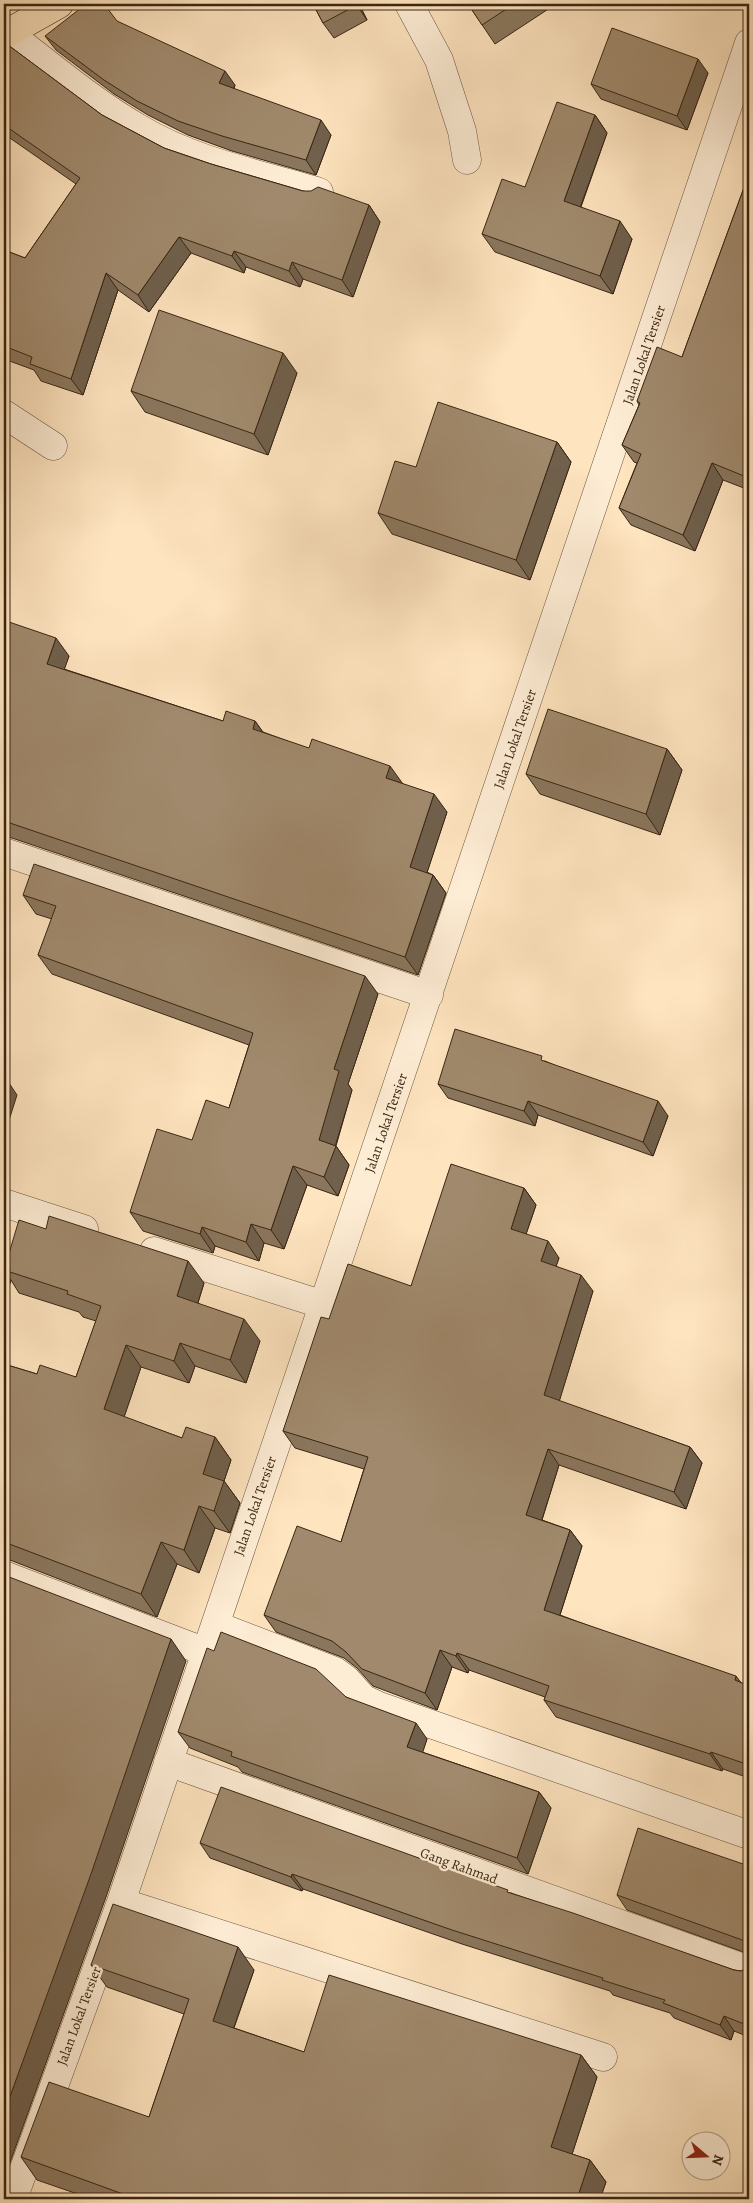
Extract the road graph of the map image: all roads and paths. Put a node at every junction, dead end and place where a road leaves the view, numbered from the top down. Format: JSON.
{"nodes":[{"id":1,"x":59,"y":4,"type":"edge"},
{"id":2,"x":408,"y":4,"type":"edge"},
{"id":3,"x":6,"y":34,"type":"edge"},
{"id":4,"x":749,"y":42,"type":"edge"},
{"id":5,"x":468,"y":160,"type":"dead end"},
{"id":6,"x":319,"y":192,"type":"edge"},
{"id":7,"x":4,"y":414,"type":"edge"},
{"id":8,"x":53,"y":446,"type":"dead end"},
{"id":9,"x":4,"y":852,"type":"edge"},
{"id":10,"x":429,"y":996,"type":"junction"},
{"id":11,"x":4,"y":1203,"type":"edge"},
{"id":12,"x":324,"y":1306,"type":"junction"},
{"id":13,"x":4,"y":1575,"type":"edge"},
{"id":14,"x":215,"y":1625,"type":"junction"},
{"id":15,"x":206,"y":1652,"type":"junction"},
{"id":16,"x":168,"y":1762,"type":"junction"},
{"id":17,"x":749,"y":1836,"type":"edge"},
{"id":18,"x":121,"y":1902,"type":"junction"},
{"id":19,"x":749,"y":1970,"type":"edge"},
{"id":20,"x":603,"y":2057,"type":"dead end"},
{"id":21,"x":13,"y":2199,"type":"edge"}],
"edges":[{"from":1,"to":3,"type":"main road"},
{"from":2,"to":5,"type":"street"},
{"from":3,"to":6,"type":"street"},
{"from":4,"to":10,"type":"street","name":"Jalan Lokal Tersier"},
{"from":7,"to":8,"type":"street"},
{"from":9,"to":10,"type":"street"},
{"from":10,"to":12,"type":"street","name":"Jalan Lokal Tersier"},
{"from":11,"to":12,"type":"street"},
{"from":12,"to":14,"type":"street","name":"Jalan Lokal Tersier"},
{"from":13,"to":15,"type":"street"},
{"from":14,"to":15,"type":"street","name":"Jalan Lokal Tersier"},
{"from":14,"to":17,"type":"street"},
{"from":15,"to":16,"type":"street","name":"Jalan Lokal Tersier"},
{"from":16,"to":18,"type":"street","name":"Jalan Lokal Tersier"},
{"from":16,"to":19,"type":"street","name":"Gang Rahmad"},
{"from":18,"to":20,"type":"street"},
{"from":18,"to":21,"type":"street","name":"Jalan Lokal Tersier"}]}
